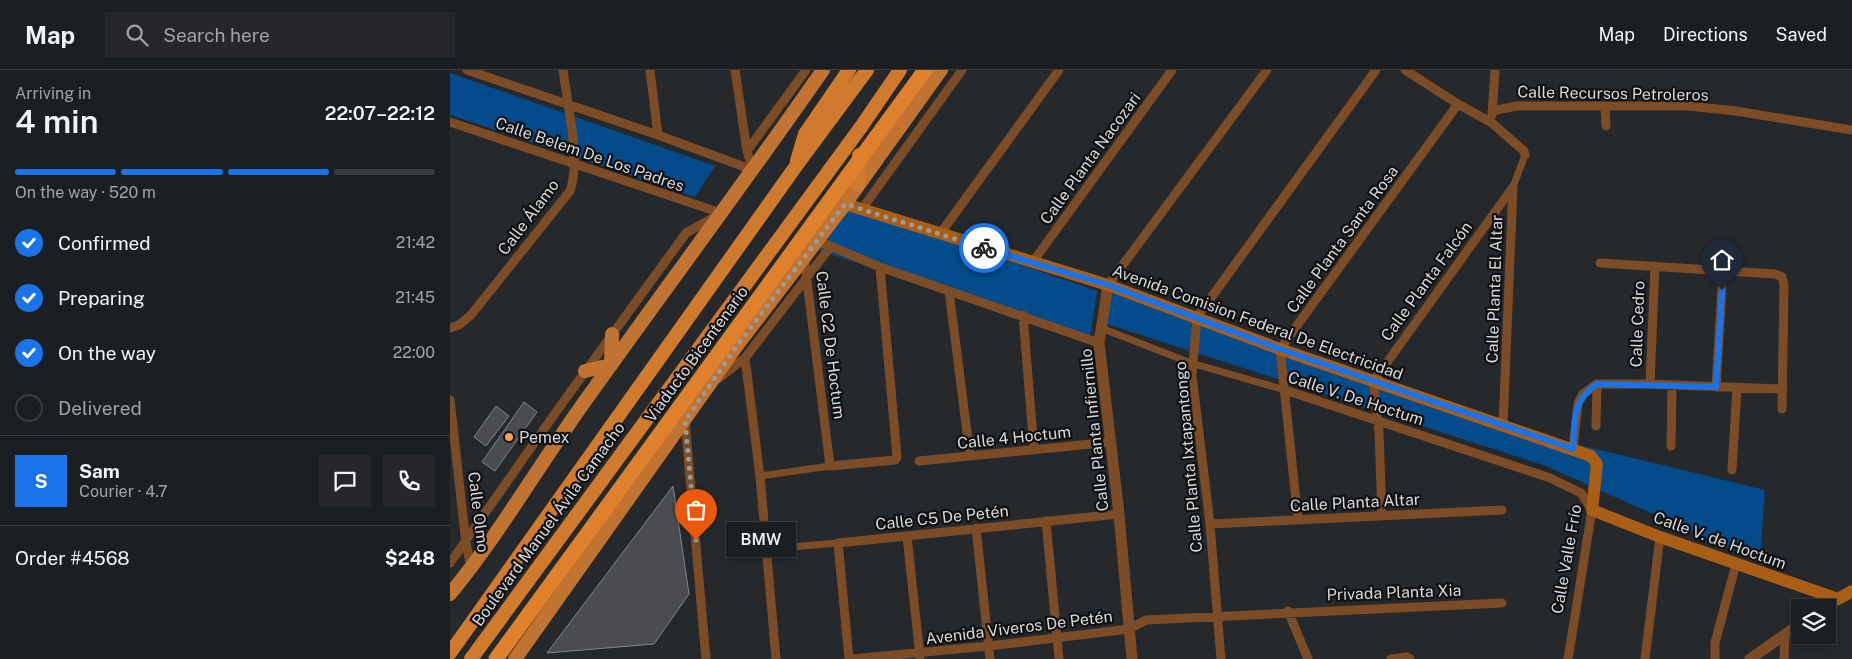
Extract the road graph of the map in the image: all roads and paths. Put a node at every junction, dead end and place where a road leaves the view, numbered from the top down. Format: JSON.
{"nodes":[{"id":1,"x":467,"y":70,"type":"edge"},
{"id":2,"x":563,"y":70,"type":"edge"},
{"id":3,"x":650,"y":70,"type":"edge"},
{"id":4,"x":736,"y":70,"type":"edge"},
{"id":5,"x":806,"y":70,"type":"edge"},
{"id":6,"x":822,"y":70,"type":"edge"},
{"id":7,"x":849,"y":70,"type":"edge"},
{"id":8,"x":868,"y":70,"type":"edge"},
{"id":9,"x":900,"y":70,"type":"edge"},
{"id":10,"x":925,"y":70,"type":"edge"},
{"id":11,"x":941,"y":70,"type":"edge"},
{"id":12,"x":962,"y":70,"type":"edge"},
{"id":13,"x":1058,"y":70,"type":"edge"},
{"id":14,"x":1172,"y":70,"type":"edge"},
{"id":15,"x":1267,"y":70,"type":"edge"},
{"id":16,"x":1376,"y":70,"type":"edge"},
{"id":17,"x":1495,"y":70,"type":"edge"},
{"id":18,"x":1407,"y":71,"type":"edge"},
{"id":19,"x":488,"y":73,"type":"edge"},
{"id":20,"x":1458,"y":104,"type":"junction"},
{"id":21,"x":568,"y":105,"type":"junction"},
{"id":22,"x":1605,"y":106,"type":"junction"},
{"id":23,"x":1492,"y":111,"type":"junction"},
{"id":24,"x":450,"y":122,"type":"edge"},
{"id":25,"x":1492,"y":123,"type":"junction"},
{"id":26,"x":1606,"y":126,"type":"dead end"},
{"id":27,"x":861,"y":127,"type":"junction"},
{"id":28,"x":1852,"y":130,"type":"edge"},
{"id":29,"x":658,"y":135,"type":"junction"},
{"id":30,"x":747,"y":151,"type":"junction"},
{"id":31,"x":1524,"y":155,"type":"joint"},
{"id":32,"x":574,"y":166,"type":"junction"},
{"id":33,"x":796,"y":166,"type":"junction"},
{"id":34,"x":753,"y":170,"type":"junction"},
{"id":35,"x":858,"y":184,"type":"junction"},
{"id":36,"x":1513,"y":187,"type":"junction"},
{"id":37,"x":845,"y":204,"type":"junction"},
{"id":38,"x":862,"y":209,"type":"junction"},
{"id":39,"x":721,"y":214,"type":"junction"},
{"id":40,"x":940,"y":234,"type":"junction"},
{"id":41,"x":816,"y":240,"type":"junction"},
{"id":42,"x":831,"y":246,"type":"junction"},
{"id":43,"x":804,"y":257,"type":"junction"},
{"id":44,"x":1032,"y":263,"type":"junction"},
{"id":45,"x":1600,"y":263,"type":"dead end"},
{"id":46,"x":1654,"y":266,"type":"junction"},
{"id":47,"x":880,"y":267,"type":"junction"},
{"id":48,"x":1723,"y":270,"type":"junction"},
{"id":49,"x":808,"y":278,"type":"junction"},
{"id":50,"x":1108,"y":285,"type":"junction"},
{"id":51,"x":950,"y":291,"type":"junction"},
{"id":52,"x":1023,"y":315,"type":"junction"},
{"id":53,"x":1197,"y":317,"type":"junction"},
{"id":54,"x":450,"y":328,"type":"edge"},
{"id":55,"x":1101,"y":328,"type":"junction"},
{"id":56,"x":612,"y":334,"type":"junction"},
{"id":57,"x":1100,"y":343,"type":"junction"},
{"id":58,"x":1280,"y":349,"type":"junction"},
{"id":59,"x":744,"y":358,"type":"junction"},
{"id":60,"x":1191,"y":363,"type":"junction"},
{"id":61,"x":611,"y":365,"type":"junction"},
{"id":62,"x":585,"y":371,"type":"junction"},
{"id":63,"x":1373,"y":382,"type":"junction"},
{"id":64,"x":1597,"y":384,"type":"junction"},
{"id":65,"x":1650,"y":384,"type":"junction"},
{"id":66,"x":1672,"y":385,"type":"junction"},
{"id":67,"x":1716,"y":387,"type":"junction"},
{"id":68,"x":1737,"y":388,"type":"junction"},
{"id":69,"x":1782,"y":389,"type":"junction"},
{"id":70,"x":1285,"y":390,"type":"junction"},
{"id":71,"x":705,"y":391,"type":"junction"},
{"id":72,"x":450,"y":400,"type":"edge"},
{"id":73,"x":1782,"y":409,"type":"dead end"},
{"id":74,"x":685,"y":421,"type":"junction"},
{"id":75,"x":1378,"y":422,"type":"junction"},
{"id":76,"x":1503,"y":426,"type":"junction"},
{"id":77,"x":1596,"y":426,"type":"dead end"},
{"id":78,"x":1111,"y":442,"type":"junction"},
{"id":79,"x":1671,"y":446,"type":"dead end"},
{"id":80,"x":1573,"y":449,"type":"junction"},
{"id":81,"x":1034,"y":450,"type":"junction"},
{"id":82,"x":970,"y":456,"type":"junction"},
{"id":83,"x":919,"y":461,"type":"dead end"},
{"id":84,"x":1597,"y":464,"type":"joint"},
{"id":85,"x":830,"y":466,"type":"junction"},
{"id":86,"x":1732,"y":470,"type":"dead end"},
{"id":87,"x":760,"y":476,"type":"junction"},
{"id":88,"x":1502,"y":510,"type":"dead end"},
{"id":89,"x":1592,"y":510,"type":"junction"},
{"id":90,"x":1119,"y":514,"type":"junction"},
{"id":91,"x":1382,"y":516,"type":"junction"},
{"id":92,"x":1298,"y":520,"type":"junction"},
{"id":93,"x":1046,"y":521,"type":"junction"},
{"id":94,"x":1210,"y":524,"type":"junction"},
{"id":95,"x":976,"y":528,"type":"junction"},
{"id":96,"x":907,"y":536,"type":"junction"},
{"id":97,"x":1660,"y":537,"type":"junction"},
{"id":98,"x":466,"y":543,"type":"junction"},
{"id":99,"x":838,"y":543,"type":"junction"},
{"id":100,"x":767,"y":549,"type":"junction"},
{"id":101,"x":450,"y":563,"type":"edge"},
{"id":102,"x":1736,"y":564,"type":"junction"},
{"id":103,"x":471,"y":568,"type":"junction"},
{"id":104,"x":1852,"y":591,"type":"edge"},
{"id":105,"x":450,"y":594,"type":"edge"},
{"id":106,"x":1838,"y":599,"type":"joint"},
{"id":107,"x":1502,"y":603,"type":"dead end"},
{"id":108,"x":1288,"y":611,"type":"junction"},
{"id":109,"x":1217,"y":616,"type":"junction"},
{"id":110,"x":1129,"y":629,"type":"junction"},
{"id":111,"x":1791,"y":630,"type":"edge"},
{"id":112,"x":1785,"y":634,"type":"junction"},
{"id":113,"x":1057,"y":638,"type":"junction"},
{"id":114,"x":530,"y":639,"type":"junction"},
{"id":115,"x":989,"y":646,"type":"junction"},
{"id":116,"x":452,"y":648,"type":"edge"},
{"id":117,"x":920,"y":656,"type":"edge"},
{"id":118,"x":471,"y":659,"type":"edge"},
{"id":119,"x":496,"y":659,"type":"edge"},
{"id":120,"x":515,"y":659,"type":"edge"},
{"id":121,"x":524,"y":659,"type":"edge"},
{"id":122,"x":706,"y":659,"type":"edge"},
{"id":123,"x":776,"y":659,"type":"edge"},
{"id":124,"x":851,"y":659,"type":"edge"},
{"id":125,"x":990,"y":659,"type":"edge"},
{"id":126,"x":1059,"y":659,"type":"edge"},
{"id":127,"x":1132,"y":659,"type":"edge"},
{"id":128,"x":1221,"y":659,"type":"edge"},
{"id":129,"x":1308,"y":659,"type":"edge"},
{"id":130,"x":1391,"y":659,"type":"edge"},
{"id":131,"x":1410,"y":659,"type":"edge"},
{"id":132,"x":1568,"y":659,"type":"edge"},
{"id":133,"x":1644,"y":659,"type":"edge"},
{"id":134,"x":1715,"y":659,"type":"edge"},
{"id":135,"x":1750,"y":659,"type":"edge"},
{"id":136,"x":1784,"y":659,"type":"edge"}],
"edges":[{"from":1,"to":19,"type":"street"},
{"from":2,"to":21,"type":"street","name":"Calle Álamo"},
{"from":3,"to":29,"type":"street"},
{"from":4,"to":30,"type":"street"},
{"from":5,"to":30,"type":"street"},
{"from":6,"to":34,"type":"main road"},
{"from":7,"to":33,"type":"highway"},
{"from":8,"to":33,"type":"highway","name":"Boulevard Manuel Ávila Camacho"},
{"from":9,"to":27,"type":"highway","name":"Boulevard Manuel Ávila Camacho"},
{"from":10,"to":119,"type":"highway","name":"Viaducto Bicentenario","bridge":true},
{"from":11,"to":35,"type":"main road"},
{"from":12,"to":38,"type":"street"},
{"from":13,"to":40,"type":"street"},
{"from":14,"to":44,"type":"street","name":"Calle Planta Nacozari"},
{"from":15,"to":50,"type":"street","name":"Calle Planta Infiernillo"},
{"from":16,"to":53,"type":"street","name":"Calle Planta Ixtapantongo"},
{"from":17,"to":23,"type":"street"},
{"from":18,"to":20,"type":"street"},
{"from":19,"to":21,"type":"street"},
{"from":20,"to":25,"type":"street"},
{"from":20,"to":58,"type":"street","name":"Calle Planta Santa Rosa"},
{"from":21,"to":29,"type":"street"},
{"from":21,"to":32,"type":"street","name":"Calle Álamo"},
{"from":22,"to":23,"type":"street","name":"Calle Recursos Petroleros"},
{"from":22,"to":26,"type":"street"},
{"from":22,"to":28,"type":"street","name":"Calle Recursos Petroleros"},
{"from":23,"to":25,"type":"street"},
{"from":24,"to":32,"type":"street","name":"Calle Belem De Los Padres"},
{"from":25,"to":31,"type":"street"},
{"from":27,"to":35,"type":"highway"},
{"from":27,"to":118,"type":"highway","name":"Boulevard Manuel Ávila Camacho"},
{"from":29,"to":34,"type":"street"},
{"from":30,"to":34,"type":"street"},
{"from":31,"to":36,"type":"street","name":"Calle Planta El Altar"},
{"from":32,"to":39,"type":"street","name":"Calle Belem De Los Padres"},
{"from":32,"to":54,"type":"street","name":"Calle Álamo"},
{"from":33,"to":116,"type":"highway","name":"Boulevard Manuel Ávila Camacho"},
{"from":34,"to":39,"type":"main road"},
{"from":35,"to":37,"type":"main road"},
{"from":36,"to":63,"type":"street","name":"Calle Planta Falcón"},
{"from":36,"to":76,"type":"street","name":"Calle Planta El Altar"},
{"from":37,"to":38,"type":"main road","name":"Avenida Comision Federal De Electricidad"},
{"from":37,"to":41,"type":"main road"},
{"from":38,"to":40,"type":"main road","name":"Avenida Comision Federal De Electricidad"},
{"from":39,"to":56,"type":"street"},
{"from":39,"to":61,"type":"main road"},
{"from":40,"to":44,"type":"main road","name":"Avenida Comision Federal De Electricidad"},
{"from":41,"to":42,"type":"street"},
{"from":41,"to":43,"type":"main road"},
{"from":42,"to":47,"type":"street"},
{"from":42,"to":49,"type":"street"},
{"from":43,"to":49,"type":"street","name":"Calle C2 De Hoctum"},
{"from":43,"to":71,"type":"main road"},
{"from":44,"to":50,"type":"main road","name":"Avenida Comision Federal De Electricidad"},
{"from":45,"to":46,"type":"street"},
{"from":46,"to":48,"type":"street"},
{"from":46,"to":65,"type":"street","name":"Calle Cedro"},
{"from":47,"to":51,"type":"street"},
{"from":47,"to":85,"type":"street"},
{"from":48,"to":67,"type":"street"},
{"from":48,"to":69,"type":"street"},
{"from":49,"to":59,"type":"street"},
{"from":49,"to":85,"type":"street","name":"Calle C2 De Hoctum"},
{"from":50,"to":53,"type":"main road","name":"Avenida Comision Federal De Electricidad"},
{"from":50,"to":55,"type":"street","name":"Calle Planta Infiernillo"},
{"from":51,"to":52,"type":"street"},
{"from":51,"to":82,"type":"street"},
{"from":52,"to":57,"type":"street"},
{"from":52,"to":81,"type":"street"},
{"from":53,"to":58,"type":"main road","name":"Avenida Comision Federal De Electricidad"},
{"from":53,"to":60,"type":"street","name":"Calle Planta Ixtapantongo"},
{"from":55,"to":57,"type":"street","name":"Calle Planta Infiernillo"},
{"from":55,"to":60,"type":"street","name":"Calle V. De Hoctum"},
{"from":56,"to":61,"type":"main road"},
{"from":56,"to":62,"type":"street"},
{"from":57,"to":78,"type":"street","name":"Calle Planta Infiernillo"},
{"from":58,"to":63,"type":"main road","name":"Avenida Comision Federal De Electricidad"},
{"from":58,"to":70,"type":"street"},
{"from":59,"to":71,"type":"street"},
{"from":59,"to":87,"type":"street"},
{"from":60,"to":70,"type":"street","name":"Calle V. De Hoctum"},
{"from":60,"to":94,"type":"street","name":"Calle Planta Ixtapantongo"},
{"from":61,"to":62,"type":"main road"},
{"from":61,"to":103,"type":"main road"},
{"from":62,"to":98,"type":"street"},
{"from":63,"to":75,"type":"street"},
{"from":63,"to":76,"type":"main road","name":"Avenida Comision Federal De Electricidad"},
{"from":64,"to":65,"type":"street"},
{"from":64,"to":77,"type":"street"},
{"from":64,"to":80,"type":"street"},
{"from":65,"to":66,"type":"street"},
{"from":66,"to":67,"type":"street"},
{"from":66,"to":79,"type":"street"},
{"from":67,"to":68,"type":"street"},
{"from":68,"to":69,"type":"street"},
{"from":68,"to":86,"type":"street"},
{"from":69,"to":73,"type":"street"},
{"from":70,"to":75,"type":"street","name":"Calle V. De Hoctum"},
{"from":70,"to":92,"type":"street"},
{"from":71,"to":74,"type":"main road"},
{"from":72,"to":98,"type":"street","name":"Calle Olmo"},
{"from":74,"to":114,"type":"main road"},
{"from":74,"to":122,"type":"street"},
{"from":75,"to":89,"type":"street","name":"Calle V. De Hoctum"},
{"from":75,"to":91,"type":"street"},
{"from":76,"to":80,"type":"main road","name":"Avenida Comision Federal De Electricidad"},
{"from":78,"to":81,"type":"street","name":"Calle 4 Hoctum"},
{"from":78,"to":90,"type":"street","name":"Calle Planta Infiernillo"},
{"from":80,"to":84,"type":"main road","name":"Avenida Comision Federal De Electricidad"},
{"from":81,"to":82,"type":"street","name":"Calle 4 Hoctum"},
{"from":82,"to":83,"type":"street","name":"Calle 4 Hoctum"},
{"from":84,"to":89,"type":"main road","name":"Calle Valle Frío"},
{"from":85,"to":87,"type":"street"},
{"from":87,"to":100,"type":"street"},
{"from":88,"to":91,"type":"street","name":"Calle Planta Altar"},
{"from":89,"to":97,"type":"main road","name":"Calle V. de Hoctum"},
{"from":89,"to":132,"type":"street","name":"Calle Valle Frío"},
{"from":90,"to":93,"type":"street","name":"Calle C5 De Petén"},
{"from":90,"to":110,"type":"street","name":"Calle Planta Infiernillo"},
{"from":91,"to":92,"type":"street","name":"Calle Planta Altar"},
{"from":92,"to":94,"type":"street","name":"Calle Planta Altar"},
{"from":93,"to":95,"type":"street","name":"Calle C5 De Petén"},
{"from":93,"to":113,"type":"street"},
{"from":94,"to":109,"type":"street","name":"Calle Planta Ixtapantongo"},
{"from":95,"to":96,"type":"street","name":"Calle C5 De Petén"},
{"from":95,"to":115,"type":"street"},
{"from":96,"to":99,"type":"street","name":"Calle C5 De Petén"},
{"from":96,"to":117,"type":"street"},
{"from":97,"to":102,"type":"main road","name":"Calle V. de Hoctum"},
{"from":97,"to":133,"type":"street"},
{"from":98,"to":101,"type":"street"},
{"from":98,"to":103,"type":"street","name":"Calle Olmo"},
{"from":99,"to":100,"type":"street","name":"Calle C5 De Petén"},
{"from":99,"to":124,"type":"street"},
{"from":100,"to":123,"type":"street"},
{"from":102,"to":106,"type":"main road","name":"Calle V. de Hoctum"},
{"from":102,"to":134,"type":"street"},
{"from":103,"to":105,"type":"main road"},
{"from":104,"to":106,"type":"main road"},
{"from":107,"to":108,"type":"street","name":"Privada Planta Xia"},
{"from":108,"to":109,"type":"street","name":"Privada Planta Xia"},
{"from":108,"to":129,"type":"street"},
{"from":109,"to":110,"type":"street","name":"Avenida Viveros De Petén"},
{"from":109,"to":128,"type":"street","name":"Calle Planta Ixtapantongo"},
{"from":110,"to":113,"type":"street","name":"Avenida Viveros De Petén"},
{"from":110,"to":127,"type":"street","name":"Calle Planta Infiernillo"},
{"from":111,"to":112,"type":"street"},
{"from":112,"to":135,"type":"street"},
{"from":112,"to":136,"type":"street"},
{"from":113,"to":115,"type":"street","name":"Avenida Viveros De Petén"},
{"from":113,"to":126,"type":"street"},
{"from":114,"to":120,"type":"main road"},
{"from":114,"to":121,"type":"main road"},
{"from":115,"to":117,"type":"street","name":"Avenida Viveros De Petén"},
{"from":115,"to":125,"type":"street"},
{"from":117,"to":124,"type":"street","name":"Avenida Viveros De Petén"},
{"from":130,"to":131,"type":"street"}]}
